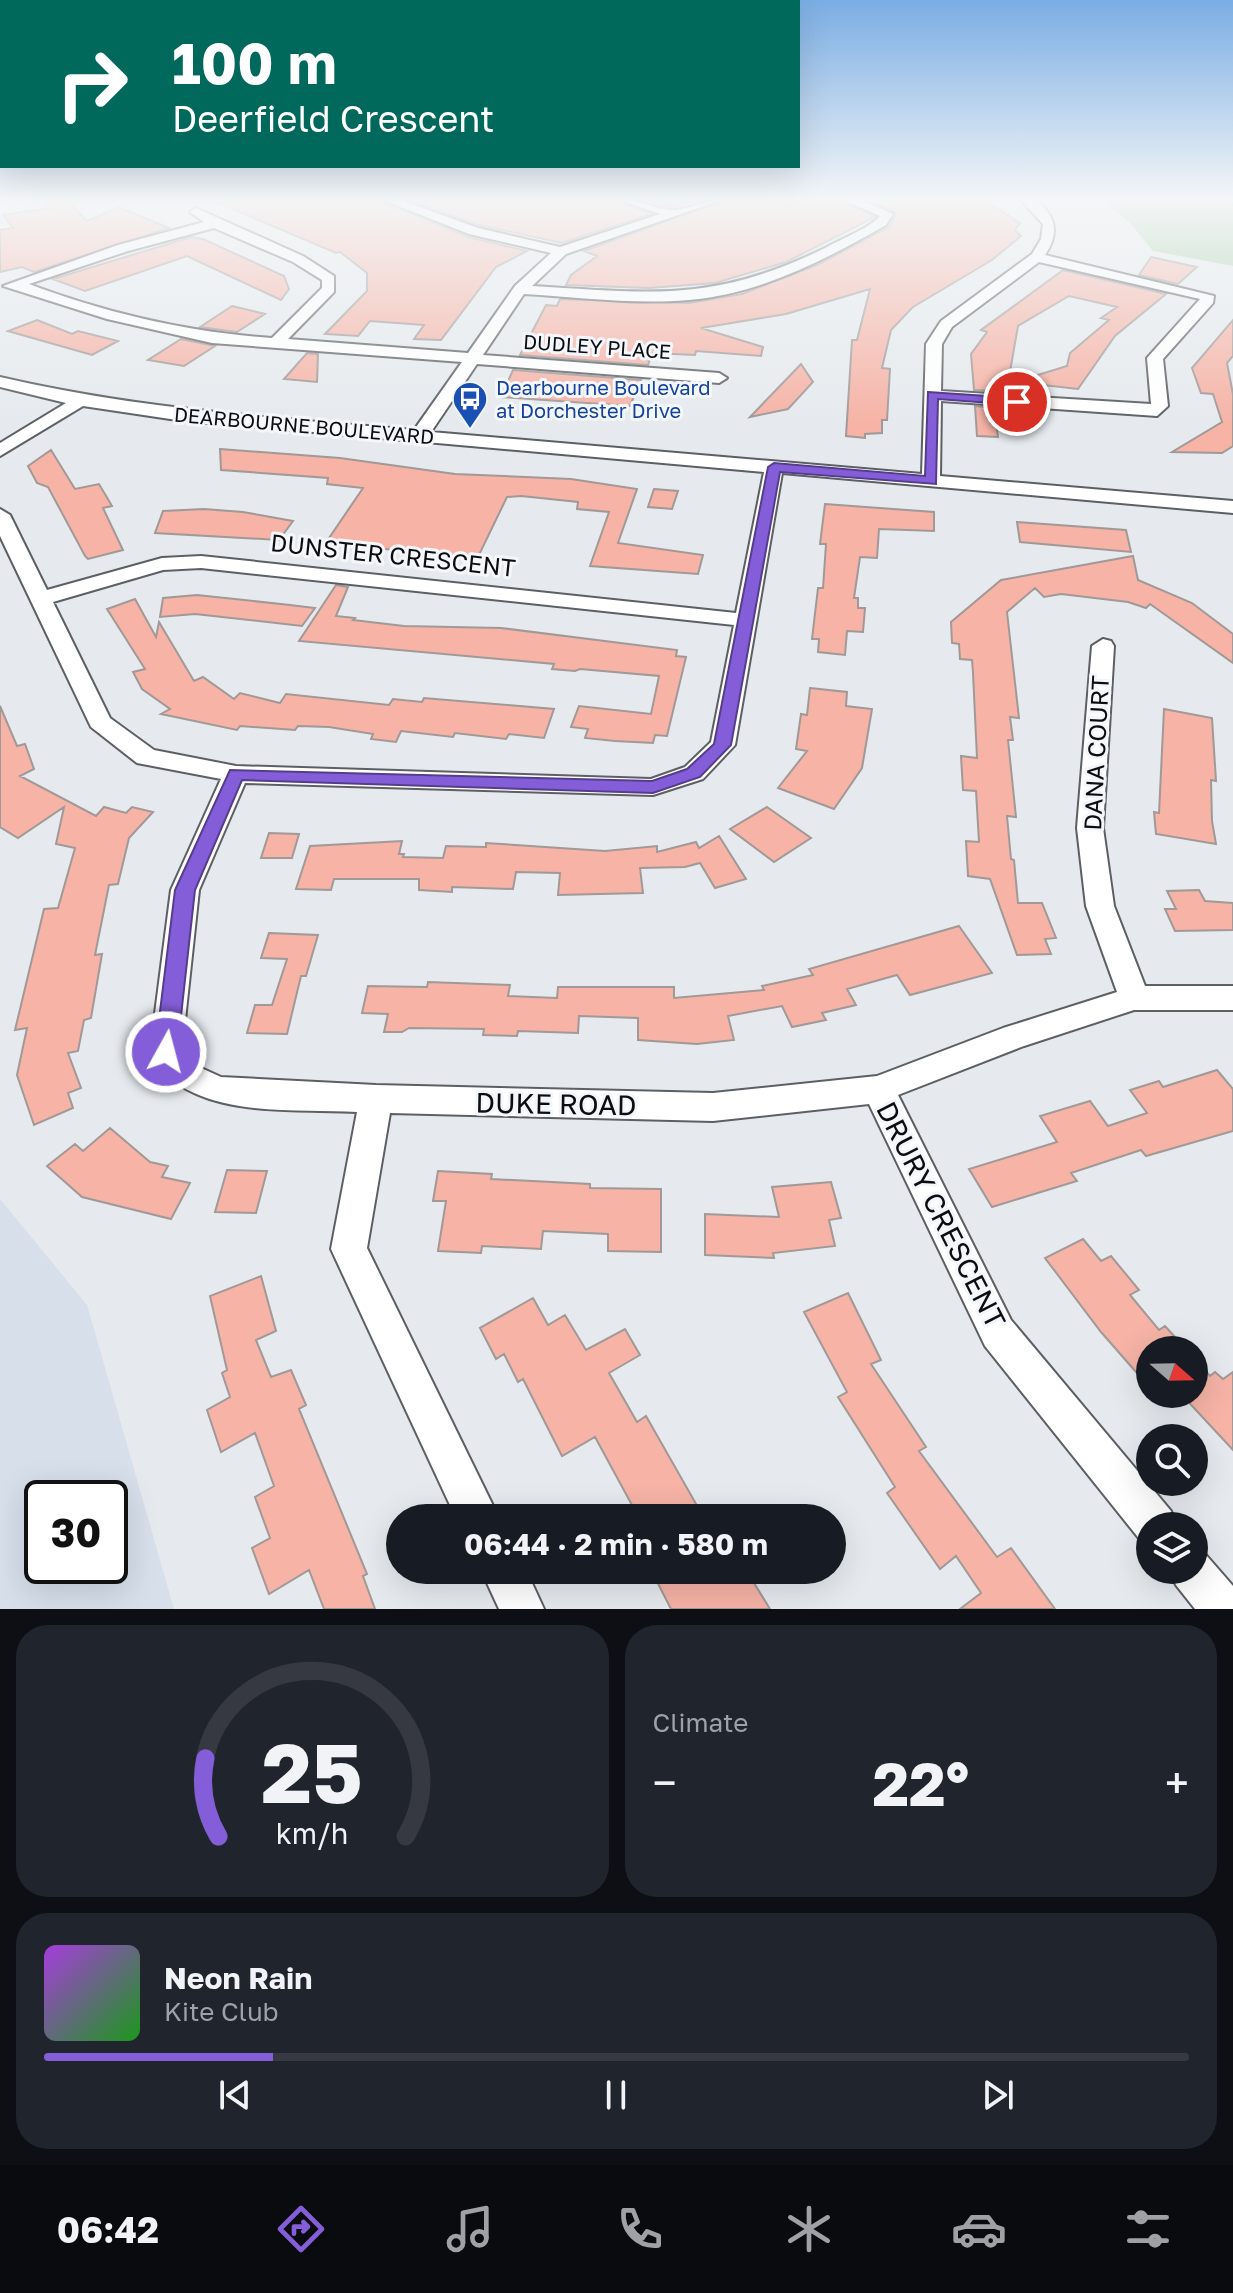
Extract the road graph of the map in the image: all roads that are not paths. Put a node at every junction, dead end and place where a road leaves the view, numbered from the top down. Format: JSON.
{"nodes":[{"id":1,"x":47,"y":273,"type":"edge"},
{"id":2,"x":319,"y":273,"type":"edge"},
{"id":3,"x":534,"y":273,"type":"edge"},
{"id":4,"x":781,"y":273,"type":"edge"},
{"id":5,"x":1015,"y":273,"type":"edge"},
{"id":6,"x":1107,"y":273,"type":"edge"},
{"id":7,"x":8,"y":286,"type":"edge"},
{"id":8,"x":520,"y":289,"type":"junction"},
{"id":9,"x":275,"y":344,"type":"junction"},
{"id":10,"x":473,"y":360,"type":"junction"},
{"id":11,"x":719,"y":378,"type":"dead end"},
{"id":12,"x":0,"y":382,"type":"edge"},
{"id":13,"x":932,"y":395,"type":"junction"},
{"id":14,"x":80,"y":401,"type":"junction"},
{"id":15,"x":419,"y":436,"type":"junction"},
{"id":16,"x":0,"y":451,"type":"edge"},
{"id":17,"x":774,"y":467,"type":"junction"},
{"id":18,"x":931,"y":481,"type":"junction"},
{"id":19,"x":1233,"y":508,"type":"edge"},
{"id":20,"x":0,"y":515,"type":"edge"},
{"id":21,"x":39,"y":599,"type":"junction"},
{"id":22,"x":745,"y":620,"type":"junction"},
{"id":23,"x":1103,"y":646,"type":"dead end"},
{"id":24,"x":236,"y":774,"type":"junction"},
{"id":25,"x":1134,"y":998,"type":"junction"},
{"id":26,"x":1233,"y":998,"type":"edge"},
{"id":27,"x":878,"y":1089,"type":"junction"},
{"id":28,"x":376,"y":1099,"type":"junction"},
{"id":29,"x":471,"y":1504,"type":"edge"},
{"id":30,"x":1145,"y":1512,"type":"edge"},
{"id":31,"x":510,"y":1584,"type":"edge"},
{"id":32,"x":1202,"y":1584,"type":"edge"},
{"id":33,"x":522,"y":1609,"type":"edge"},
{"id":34,"x":1223,"y":1609,"type":"edge"}],
"edges":[{"from":1,"to":7,"type":"street"},
{"from":2,"to":9,"type":"street"},
{"from":3,"to":8,"type":"street"},
{"from":4,"to":8,"type":"street"},
{"from":5,"to":13,"type":"street"},
{"from":6,"to":13,"type":"street"},
{"from":7,"to":9,"type":"street","name":"DUDLEY PLACE"},
{"from":8,"to":10,"type":"street"},
{"from":9,"to":10,"type":"street","name":"DUDLEY PLACE"},
{"from":10,"to":11,"type":"street","name":"DUDLEY PLACE"},
{"from":10,"to":15,"type":"street"},
{"from":12,"to":14,"type":"street","name":"DEARBOURNE BOULEVARD"},
{"from":13,"to":18,"type":"street"},
{"from":14,"to":15,"type":"street","name":"DEARBOURNE BOULEVARD"},
{"from":14,"to":16,"type":"street"},
{"from":15,"to":17,"type":"street","name":"DEARBOURNE BOULEVARD"},
{"from":17,"to":18,"type":"street","name":"DEARBOURNE BOULEVARD"},
{"from":17,"to":22,"type":"street"},
{"from":18,"to":19,"type":"street","name":"DEARBOURNE BOULEVARD"},
{"from":20,"to":21,"type":"street"},
{"from":21,"to":22,"type":"street","name":"DUNSTER CRESCENT"},
{"from":21,"to":24,"type":"street"},
{"from":22,"to":24,"type":"street"},
{"from":23,"to":25,"type":"street","name":"DANA COURT"},
{"from":24,"to":28,"type":"street","name":"DUKE ROAD"},
{"from":25,"to":26,"type":"street","name":"DUKE ROAD"},
{"from":25,"to":27,"type":"street","name":"DUKE ROAD"},
{"from":27,"to":28,"type":"street","name":"DUKE ROAD"},
{"from":27,"to":30,"type":"street","name":"DRURY CRESCENT"},
{"from":28,"to":29,"type":"street"},
{"from":31,"to":33,"type":"street"},
{"from":32,"to":34,"type":"street"}]}
